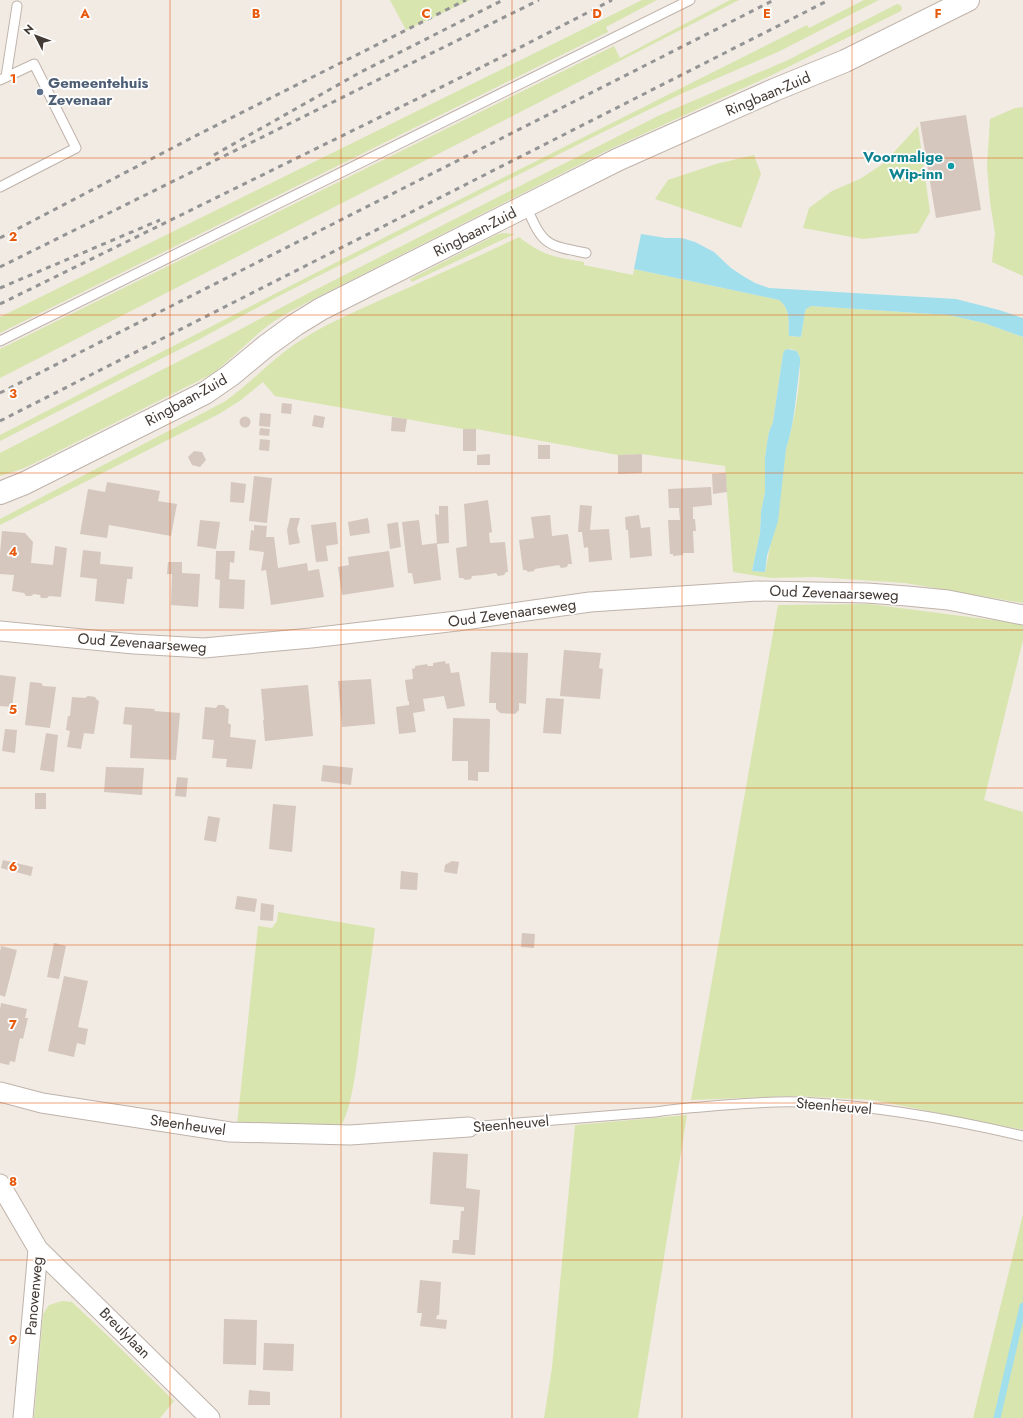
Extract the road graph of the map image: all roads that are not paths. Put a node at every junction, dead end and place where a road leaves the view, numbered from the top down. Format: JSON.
{"nodes":[{"id":1,"x":690,"y":0,"type":"edge"},
{"id":2,"x":968,"y":0,"type":"edge"},
{"id":3,"x":17,"y":6,"type":"dead end"},
{"id":4,"x":3,"y":78,"type":"edge"},
{"id":5,"x":0,"y":187,"type":"edge"},
{"id":6,"x":526,"y":206,"type":"junction"},
{"id":7,"x":586,"y":253,"type":"dead end"},
{"id":8,"x":0,"y":341,"type":"edge"},
{"id":9,"x":0,"y":493,"type":"edge"},
{"id":10,"x":1023,"y":615,"type":"edge"},
{"id":11,"x":0,"y":631,"type":"edge"},
{"id":12,"x":0,"y":1092,"type":"edge"},
{"id":13,"x":469,"y":1127,"type":"joint"},
{"id":14,"x":1023,"y":1136,"type":"edge"},
{"id":15,"x":0,"y":1184,"type":"edge"},
{"id":16,"x":38,"y":1249,"type":"junction"},
{"id":17,"x":23,"y":1418,"type":"edge"},
{"id":18,"x":210,"y":1418,"type":"edge"}],
"edges":[{"from":1,"to":8,"type":"lane"},
{"from":2,"to":6,"type":"street","name":"Ringbaan-Zuid"},
{"from":3,"to":4,"type":"lane"},
{"from":4,"to":5,"type":"lane"},
{"from":6,"to":7,"type":"lane"},
{"from":6,"to":9,"type":"street","name":"Ringbaan-Zuid"},
{"from":10,"to":11,"type":"street","name":"Oud Zevenaarseweg"},
{"from":12,"to":13,"type":"street","name":"Steenheuvel"},
{"from":13,"to":14,"type":"lane","name":"Steenheuvel"},
{"from":15,"to":16,"type":"street","name":"Panovenweg"},
{"from":16,"to":17,"type":"street","name":"Panovenweg"},
{"from":16,"to":18,"type":"street","name":"Breulylaan"}]}
